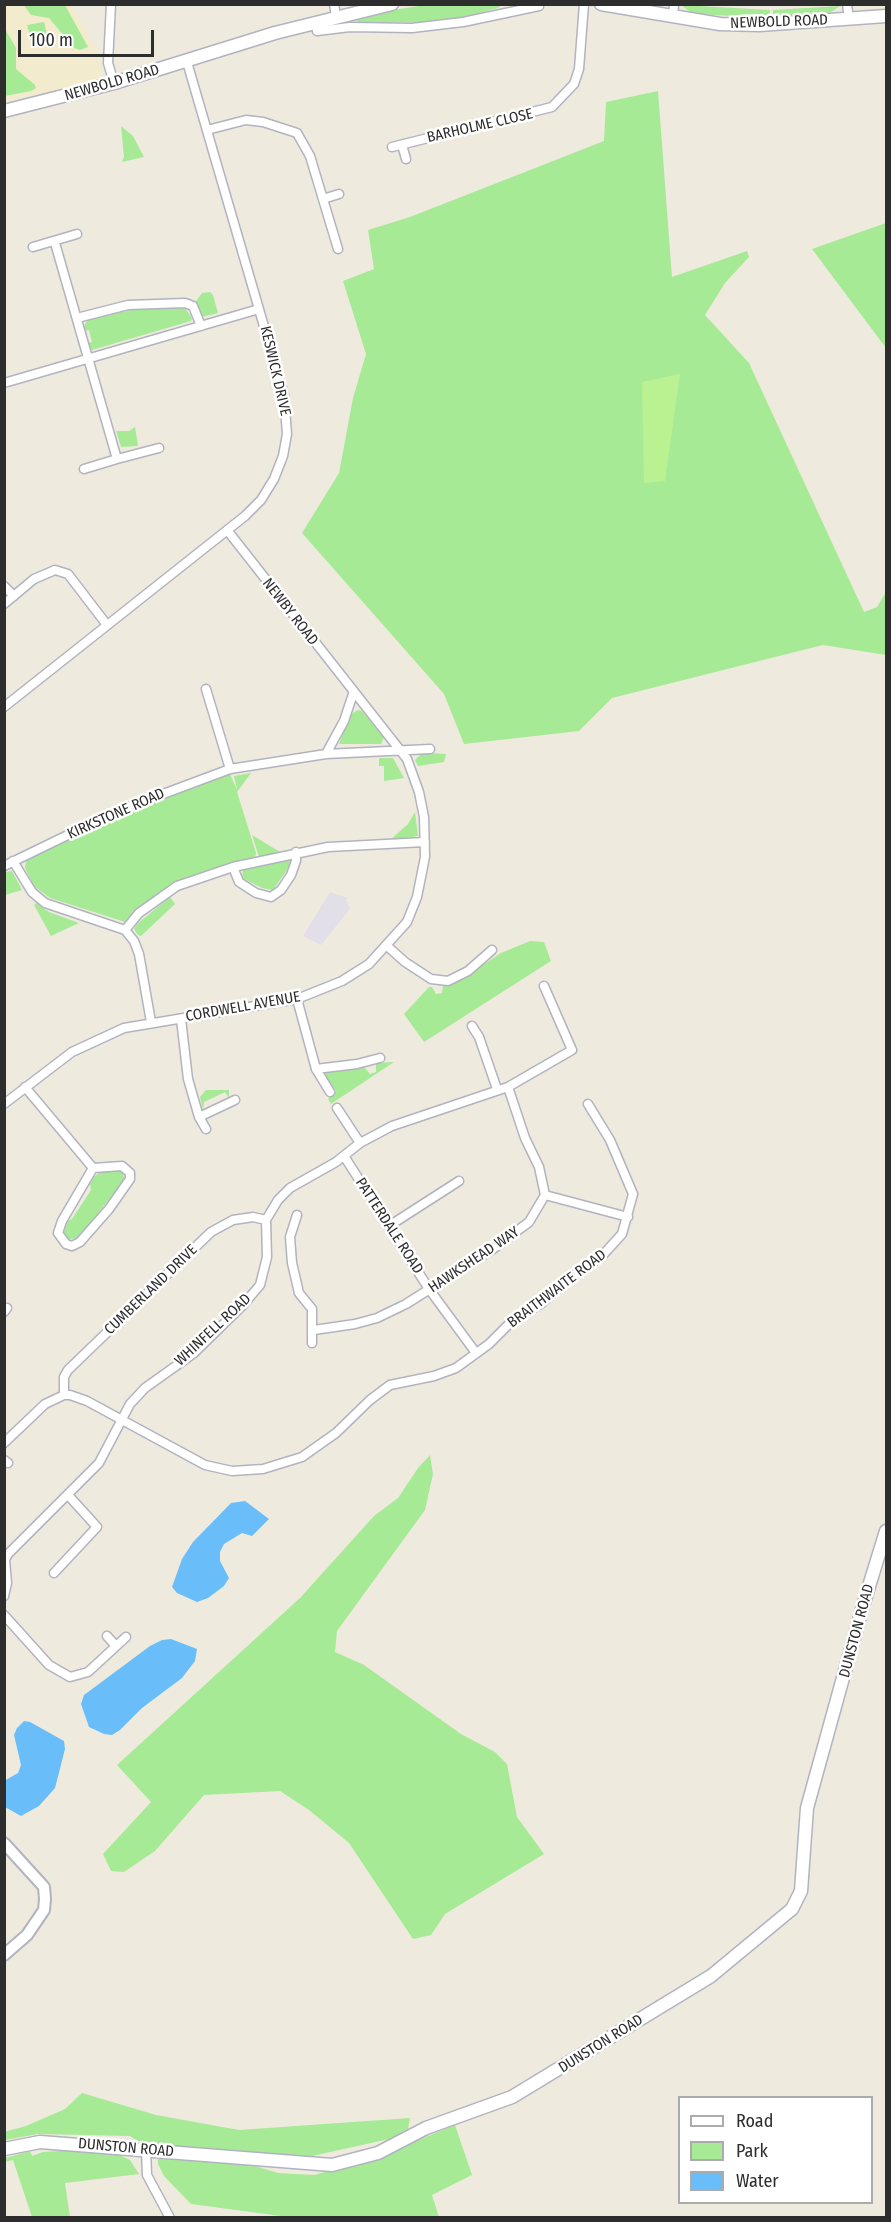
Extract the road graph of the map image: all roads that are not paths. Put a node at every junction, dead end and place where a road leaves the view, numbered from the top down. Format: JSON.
{"nodes":[{"id":1,"x":111,"y":4,"type":"edge"},
{"id":2,"x":392,"y":4,"type":"edge"},
{"id":3,"x":584,"y":4,"type":"edge"},
{"id":4,"x":601,"y":4,"type":"edge"},
{"id":5,"x":847,"y":4,"type":"edge"},
{"id":6,"x":539,"y":6,"type":"dead end"},
{"id":7,"x":335,"y":11,"type":"edge"},
{"id":8,"x":673,"y":11,"type":"edge"},
{"id":9,"x":886,"y":16,"type":"edge"},
{"id":10,"x":849,"y":19,"type":"junction"},
{"id":11,"x":317,"y":31,"type":"dead end"},
{"id":12,"x":187,"y":62,"type":"junction"},
{"id":13,"x":114,"y":83,"type":"junction"},
{"id":14,"x":4,"y":111,"type":"edge"},
{"id":15,"x":207,"y":130,"type":"junction"},
{"id":16,"x":402,"y":145,"type":"junction"},
{"id":17,"x":392,"y":147,"type":"dead end"},
{"id":18,"x":405,"y":159,"type":"dead end"},
{"id":19,"x":339,"y":194,"type":"dead end"},
{"id":20,"x":323,"y":199,"type":"junction"},
{"id":21,"x":77,"y":234,"type":"dead end"},
{"id":22,"x":55,"y":243,"type":"junction"},
{"id":23,"x":33,"y":247,"type":"dead end"},
{"id":24,"x":338,"y":249,"type":"dead end"},
{"id":25,"x":260,"y":309,"type":"junction"},
{"id":26,"x":76,"y":318,"type":"junction"},
{"id":27,"x":201,"y":326,"type":"junction"},
{"id":28,"x":88,"y":358,"type":"junction"},
{"id":29,"x":4,"y":383,"type":"edge"},
{"id":30,"x":159,"y":448,"type":"dead end"},
{"id":31,"x":117,"y":459,"type":"junction"},
{"id":32,"x":84,"y":469,"type":"dead end"},
{"id":33,"x":227,"y":530,"type":"junction"},
{"id":34,"x":4,"y":586,"type":"edge"},
{"id":35,"x":14,"y":596,"type":"junction"},
{"id":36,"x":4,"y":604,"type":"edge"},
{"id":37,"x":107,"y":625,"type":"junction"},
{"id":38,"x":206,"y":689,"type":"dead end"},
{"id":39,"x":4,"y":693,"type":"edge"},
{"id":40,"x":353,"y":694,"type":"junction"},
{"id":41,"x":8,"y":704,"type":"edge"},
{"id":42,"x":400,"y":749,"type":"junction"},
{"id":43,"x":430,"y":749,"type":"dead end"},
{"id":44,"x":326,"y":754,"type":"junction"},
{"id":45,"x":230,"y":769,"type":"junction"},
{"id":46,"x":425,"y":842,"type":"junction"},
{"id":47,"x":296,"y":852,"type":"junction"},
{"id":48,"x":13,"y":861,"type":"junction"},
{"id":49,"x":4,"y":866,"type":"edge"},
{"id":50,"x":233,"y":867,"type":"junction"},
{"id":51,"x":125,"y":930,"type":"junction"},
{"id":52,"x":386,"y":945,"type":"junction"},
{"id":53,"x":492,"y":950,"type":"dead end"},
{"id":54,"x":544,"y":986,"type":"dead end"},
{"id":55,"x":297,"y":999,"type":"junction"},
{"id":56,"x":181,"y":1019,"type":"junction"},
{"id":57,"x":151,"y":1022,"type":"junction"},
{"id":58,"x":472,"y":1026,"type":"dead end"},
{"id":59,"x":380,"y":1058,"type":"dead end"},
{"id":60,"x":315,"y":1069,"type":"junction"},
{"id":61,"x":507,"y":1086,"type":"junction"},
{"id":62,"x":25,"y":1087,"type":"junction"},
{"id":63,"x":497,"y":1089,"type":"junction"},
{"id":64,"x":330,"y":1092,"type":"dead end"},
{"id":65,"x":236,"y":1100,"type":"dead end"},
{"id":66,"x":4,"y":1104,"type":"edge"},
{"id":67,"x":588,"y":1104,"type":"dead end"},
{"id":68,"x":337,"y":1108,"type":"dead end"},
{"id":69,"x":199,"y":1116,"type":"junction"},
{"id":70,"x":206,"y":1129,"type":"dead end"},
{"id":71,"x":360,"y":1143,"type":"junction"},
{"id":72,"x":344,"y":1156,"type":"junction"},
{"id":73,"x":93,"y":1168,"type":"junction"},
{"id":74,"x":459,"y":1182,"type":"dead end"},
{"id":75,"x":545,"y":1195,"type":"junction"},
{"id":76,"x":297,"y":1215,"type":"dead end"},
{"id":77,"x":628,"y":1217,"type":"junction"},
{"id":78,"x":266,"y":1220,"type":"junction"},
{"id":79,"x":390,"y":1226,"type":"junction"},
{"id":80,"x":429,"y":1289,"type":"junction"},
{"id":81,"x":314,"y":1330,"type":"junction"},
{"id":82,"x":312,"y":1343,"type":"dead end"},
{"id":83,"x":476,"y":1353,"type":"junction"},
{"id":84,"x":64,"y":1395,"type":"junction"},
{"id":85,"x":121,"y":1420,"type":"junction"},
{"id":86,"x":4,"y":1443,"type":"edge"},
{"id":87,"x":68,"y":1495,"type":"junction"},
{"id":88,"x":886,"y":1531,"type":"edge"},
{"id":89,"x":5,"y":1560,"type":"edge"},
{"id":90,"x":54,"y":1573,"type":"dead end"},
{"id":91,"x":4,"y":1596,"type":"edge"},
{"id":92,"x":4,"y":1615,"type":"edge"},
{"id":93,"x":107,"y":1636,"type":"dead end"},
{"id":94,"x":126,"y":1637,"type":"dead end"},
{"id":95,"x":116,"y":1646,"type":"junction"},
{"id":96,"x":4,"y":1843,"type":"edge"},
{"id":97,"x":4,"y":1955,"type":"edge"},
{"id":98,"x":146,"y":2149,"type":"junction"},
{"id":99,"x":4,"y":2150,"type":"edge"},
{"id":100,"x":170,"y":2217,"type":"edge"}],
"edges":[{"from":1,"to":13,"type":"street"},
{"from":2,"to":7,"type":"main road","name":"NEWBOLD ROAD"},
{"from":3,"to":16,"type":"street","name":"BARHOLME CLOSE"},
{"from":4,"to":8,"type":"main road","name":"NEWBOLD ROAD"},
{"from":5,"to":10,"type":"street"},
{"from":6,"to":11,"type":"street"},
{"from":7,"to":12,"type":"main road","name":"NEWBOLD ROAD"},
{"from":8,"to":10,"type":"main road","name":"NEWBOLD ROAD"},
{"from":9,"to":10,"type":"main road","name":"NEWBOLD ROAD"},
{"from":12,"to":13,"type":"main road","name":"NEWBOLD ROAD"},
{"from":12,"to":15,"type":"street","name":"KESWICK DRIVE"},
{"from":13,"to":14,"type":"main road","name":"NEWBOLD ROAD"},
{"from":15,"to":20,"type":"street"},
{"from":15,"to":25,"type":"street","name":"KESWICK DRIVE"},
{"from":16,"to":17,"type":"street","name":"BARHOLME CLOSE"},
{"from":16,"to":18,"type":"street"},
{"from":19,"to":20,"type":"street"},
{"from":20,"to":24,"type":"street"},
{"from":21,"to":22,"type":"street"},
{"from":22,"to":23,"type":"street"},
{"from":22,"to":26,"type":"street"},
{"from":25,"to":27,"type":"street"},
{"from":25,"to":33,"type":"street","name":"KESWICK DRIVE"},
{"from":26,"to":27,"type":"street"},
{"from":26,"to":28,"type":"street"},
{"from":27,"to":28,"type":"street"},
{"from":28,"to":29,"type":"street"},
{"from":28,"to":31,"type":"street"},
{"from":30,"to":31,"type":"street"},
{"from":31,"to":32,"type":"street"},
{"from":33,"to":37,"type":"street","name":"KESWICK DRIVE"},
{"from":33,"to":40,"type":"street","name":"NEWBY ROAD"},
{"from":34,"to":35,"type":"street"},
{"from":35,"to":36,"type":"street"},
{"from":35,"to":37,"type":"street"},
{"from":37,"to":41,"type":"street","name":"KESWICK DRIVE"},
{"from":38,"to":45,"type":"street"},
{"from":39,"to":41,"type":"street"},
{"from":40,"to":42,"type":"street","name":"NEWBY ROAD"},
{"from":40,"to":44,"type":"street"},
{"from":42,"to":43,"type":"street","name":"KIRKSTONE ROAD"},
{"from":42,"to":44,"type":"street","name":"KIRKSTONE ROAD"},
{"from":42,"to":46,"type":"street","name":"CORDWELL AVENUE"},
{"from":44,"to":45,"type":"street","name":"KIRKSTONE ROAD"},
{"from":45,"to":48,"type":"street","name":"KIRKSTONE ROAD"},
{"from":46,"to":47,"type":"street"},
{"from":46,"to":52,"type":"street","name":"CORDWELL AVENUE"},
{"from":47,"to":50,"type":"street"},
{"from":47,"to":50,"type":"street"},
{"from":48,"to":49,"type":"street","name":"KIRKSTONE ROAD"},
{"from":48,"to":51,"type":"street"},
{"from":50,"to":51,"type":"street"},
{"from":51,"to":57,"type":"street"},
{"from":52,"to":53,"type":"street"},
{"from":52,"to":55,"type":"street","name":"CORDWELL AVENUE"},
{"from":54,"to":61,"type":"street"},
{"from":55,"to":56,"type":"street","name":"CORDWELL AVENUE"},
{"from":55,"to":60,"type":"street"},
{"from":56,"to":57,"type":"street","name":"CORDWELL AVENUE"},
{"from":56,"to":69,"type":"street"},
{"from":57,"to":62,"type":"street","name":"CORDWELL AVENUE"},
{"from":58,"to":63,"type":"street"},
{"from":59,"to":60,"type":"street"},
{"from":60,"to":64,"type":"street"},
{"from":61,"to":63,"type":"street"},
{"from":61,"to":75,"type":"street"},
{"from":62,"to":66,"type":"street","name":"CORDWELL AVENUE"},
{"from":62,"to":73,"type":"street"},
{"from":63,"to":71,"type":"street"},
{"from":65,"to":69,"type":"street"},
{"from":67,"to":77,"type":"street"},
{"from":68,"to":71,"type":"street"},
{"from":69,"to":70,"type":"street"},
{"from":71,"to":72,"type":"street"},
{"from":72,"to":78,"type":"street"},
{"from":72,"to":79,"type":"street","name":"PATTERDALE ROAD"},
{"from":73,"to":73,"type":"street"},
{"from":74,"to":79,"type":"street"},
{"from":75,"to":77,"type":"street"},
{"from":75,"to":80,"type":"street","name":"HAWKSHEAD WAY"},
{"from":76,"to":81,"type":"street"},
{"from":77,"to":83,"type":"street","name":"BRAITHWAITE ROAD"},
{"from":78,"to":84,"type":"street","name":"CUMBERLAND DRIVE"},
{"from":78,"to":85,"type":"street","name":"WHINFELL ROAD"},
{"from":79,"to":80,"type":"street","name":"PATTERDALE ROAD"},
{"from":80,"to":81,"type":"street","name":"HAWKSHEAD WAY"},
{"from":80,"to":83,"type":"street","name":"PATTERDALE ROAD"},
{"from":81,"to":82,"type":"street"},
{"from":83,"to":85,"type":"street","name":"BRAITHWAITE ROAD"},
{"from":84,"to":85,"type":"street","name":"BRAITHWAITE ROAD"},
{"from":84,"to":86,"type":"street"},
{"from":85,"to":87,"type":"street","name":"WHINFELL ROAD"},
{"from":87,"to":89,"type":"street","name":"WHINFELL ROAD"},
{"from":87,"to":90,"type":"street"},
{"from":88,"to":98,"type":"main road","name":"DUNSTON ROAD"},
{"from":89,"to":91,"type":"street","name":"WHINFELL ROAD"},
{"from":92,"to":95,"type":"street"},
{"from":93,"to":95,"type":"street"},
{"from":94,"to":95,"type":"street"},
{"from":96,"to":97,"type":"street"},
{"from":98,"to":99,"type":"main road","name":"DUNSTON ROAD"},
{"from":98,"to":100,"type":"street"}]}
